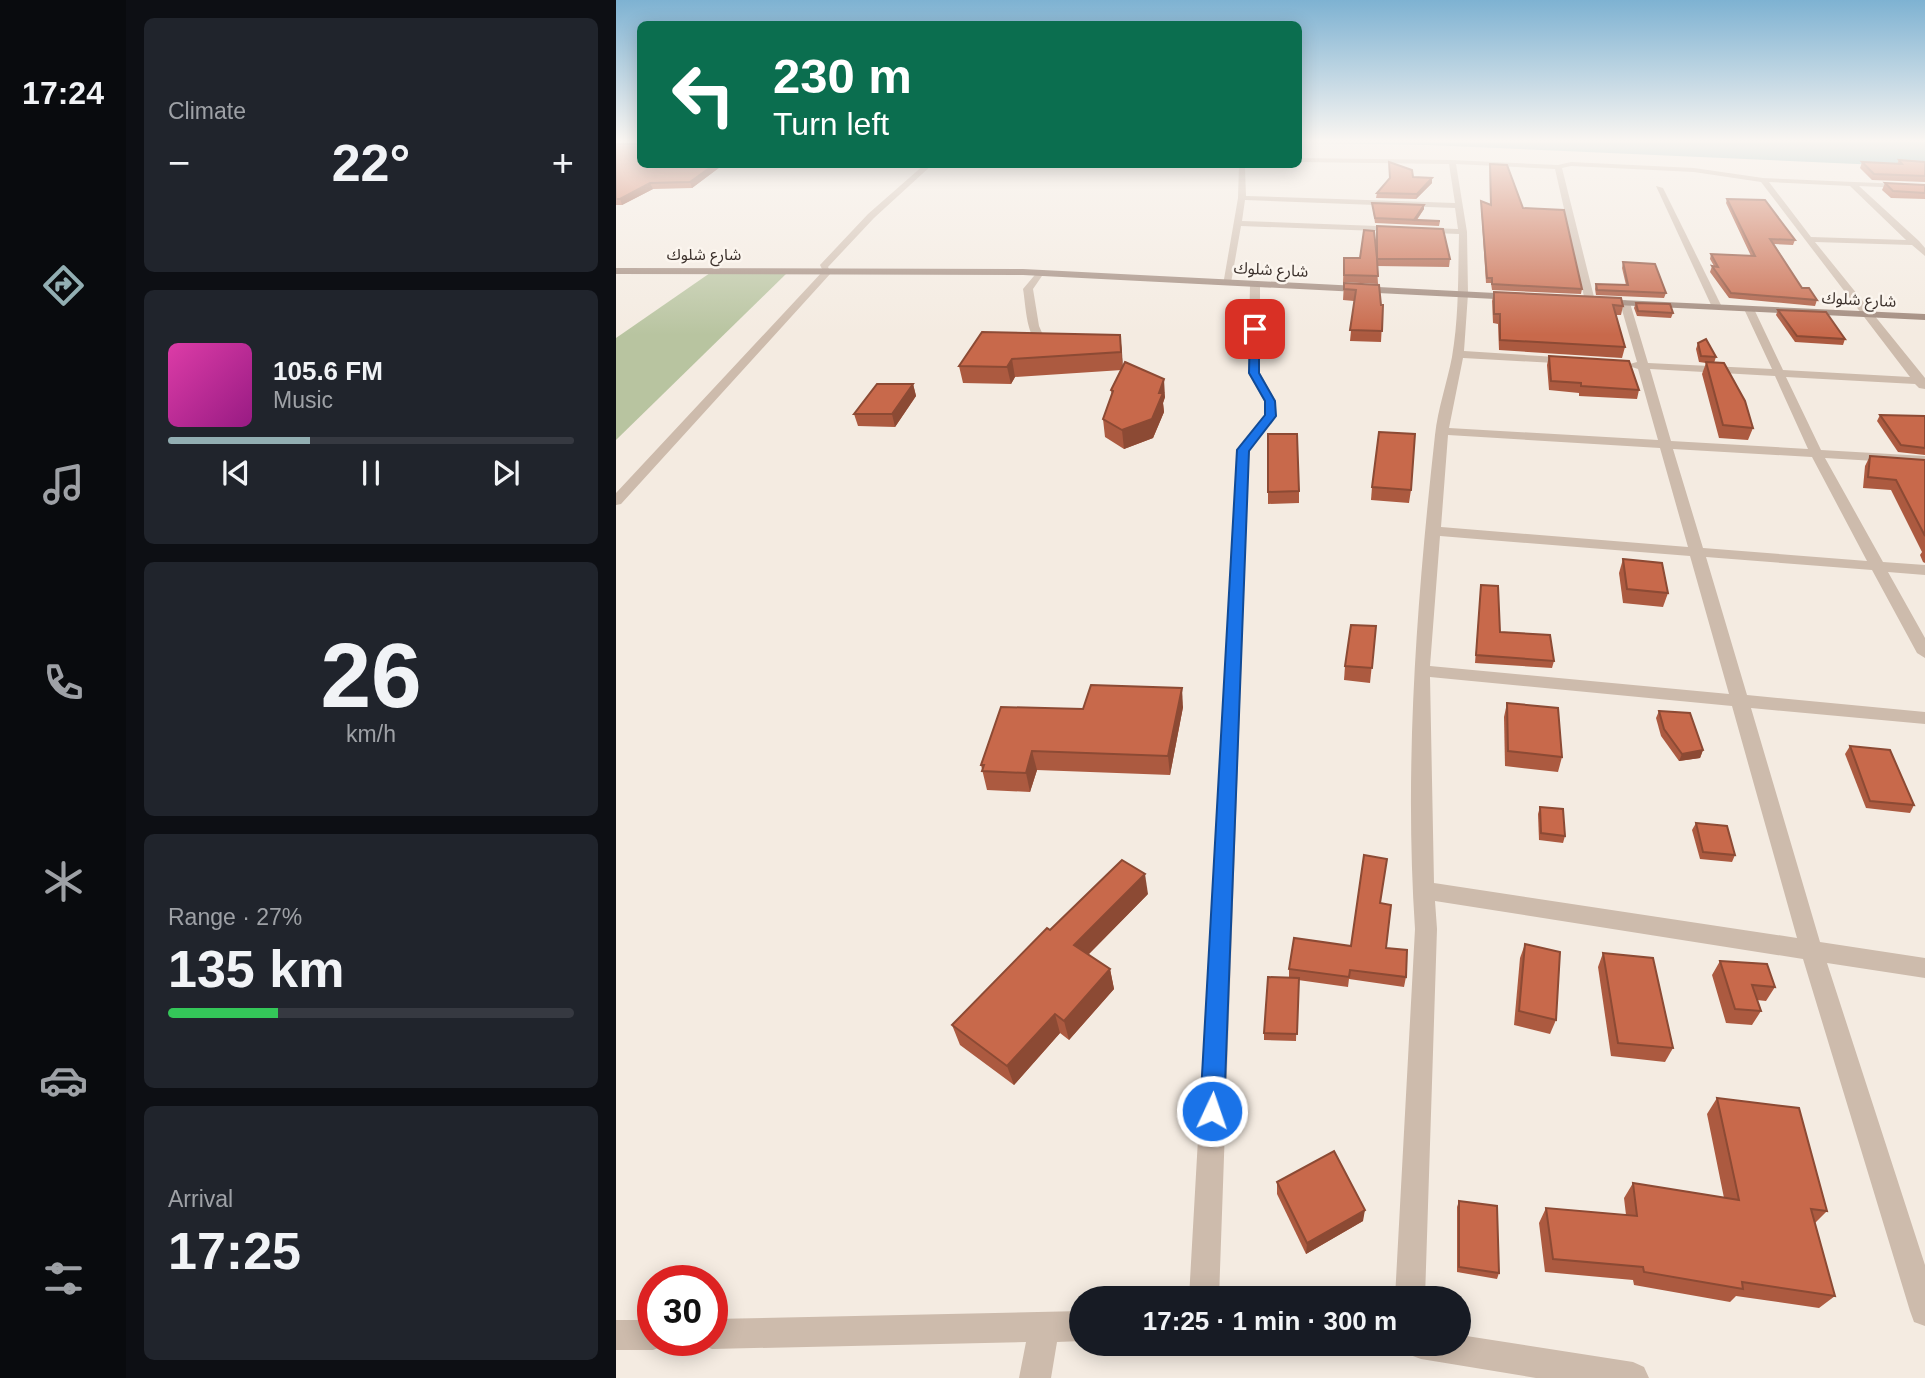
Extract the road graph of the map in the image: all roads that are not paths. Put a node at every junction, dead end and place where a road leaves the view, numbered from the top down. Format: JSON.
{"nodes":[{"id":1,"x":882,"y":206,"type":"edge"},
{"id":2,"x":1241,"y":206,"type":"edge"},
{"id":3,"x":1460,"y":206,"type":"edge"},
{"id":4,"x":1567,"y":206,"type":"edge"},
{"id":5,"x":1668,"y":206,"type":"edge"},
{"id":6,"x":1784,"y":206,"type":"edge"},
{"id":7,"x":1876,"y":206,"type":"edge"},
{"id":8,"x":1238,"y":223,"type":"junction"},
{"id":9,"x":1462,"y":232,"type":"junction"},
{"id":10,"x":1809,"y":239,"type":"junction"},
{"id":11,"x":1916,"y":243,"type":"junction"},
{"id":12,"x":1925,"y":253,"type":"edge"},
{"id":13,"x":616,"y":271,"type":"edge"},
{"id":14,"x":828,"y":271,"type":"junction"},
{"id":15,"x":1039,"y":273,"type":"junction"},
{"id":16,"x":1226,"y":283,"type":"junction"},
{"id":17,"x":1255,"y":285,"type":"junction"},
{"id":18,"x":1464,"y":294,"type":"junction"},
{"id":19,"x":1527,"y":298,"type":"edge"},
{"id":20,"x":1578,"y":300,"type":"edge"},
{"id":21,"x":1590,"y":301,"type":"junction"},
{"id":22,"x":1625,"y":303,"type":"junction"},
{"id":23,"x":1717,"y":307,"type":"junction"},
{"id":24,"x":1749,"y":309,"type":"junction"},
{"id":25,"x":1869,"y":316,"type":"junction"},
{"id":26,"x":1925,"y":317,"type":"edge"},
{"id":27,"x":1042,"y":344,"type":"edge"},
{"id":28,"x":1458,"y":354,"type":"junction"},
{"id":29,"x":1590,"y":362,"type":"edge"},
{"id":30,"x":1616,"y":364,"type":"edge"},
{"id":31,"x":1642,"y":365,"type":"junction"},
{"id":32,"x":1780,"y":372,"type":"junction"},
{"id":33,"x":1923,"y":383,"type":"edge"},
{"id":34,"x":1442,"y":431,"type":"junction"},
{"id":35,"x":1665,"y":446,"type":"junction"},
{"id":36,"x":1816,"y":453,"type":"junction"},
{"id":37,"x":1925,"y":460,"type":"edge"},
{"id":38,"x":616,"y":501,"type":"edge"},
{"id":39,"x":1433,"y":531,"type":"junction"},
{"id":40,"x":1696,"y":551,"type":"junction"},
{"id":41,"x":1877,"y":567,"type":"junction"},
{"id":42,"x":1925,"y":570,"type":"edge"},
{"id":43,"x":1925,"y":653,"type":"edge"},
{"id":44,"x":1421,"y":671,"type":"junction"},
{"id":45,"x":1739,"y":701,"type":"junction"},
{"id":46,"x":1925,"y":718,"type":"edge"},
{"id":47,"x":1423,"y":890,"type":"junction"},
{"id":48,"x":1812,"y":952,"type":"junction"},
{"id":49,"x":1925,"y":968,"type":"edge"},
{"id":50,"x":1205,"y":1286,"type":"edge"},
{"id":51,"x":1411,"y":1286,"type":"edge"},
{"id":52,"x":1925,"y":1311,"type":"edge"},
{"id":53,"x":1069,"y":1326,"type":"edge"},
{"id":54,"x":1044,"y":1327,"type":"junction"},
{"id":55,"x":728,"y":1334,"type":"edge"},
{"id":56,"x":616,"y":1335,"type":"edge"},
{"id":57,"x":637,"y":1335,"type":"edge"},
{"id":58,"x":1471,"y":1352,"type":"edge"},
{"id":59,"x":1035,"y":1378,"type":"edge"},
{"id":60,"x":1633,"y":1378,"type":"edge"}],
"edges":[{"from":1,"to":14,"type":"street"},
{"from":2,"to":8,"type":"street"},
{"from":3,"to":9,"type":"street"},
{"from":4,"to":21,"type":"street"},
{"from":5,"to":23,"type":"street"},
{"from":6,"to":10,"type":"street"},
{"from":7,"to":11,"type":"street"},
{"from":8,"to":9,"type":"street"},
{"from":8,"to":16,"type":"street"},
{"from":9,"to":18,"type":"street"},
{"from":10,"to":11,"type":"street"},
{"from":10,"to":25,"type":"street"},
{"from":11,"to":12,"type":"street"},
{"from":13,"to":14,"type":"street","name":"شارع شلوك"},
{"from":14,"to":15,"type":"street","name":"شارع شلوك"},
{"from":14,"to":38,"type":"street"},
{"from":15,"to":16,"type":"street","name":"شارع شلوك"},
{"from":15,"to":27,"type":"street"},
{"from":16,"to":17,"type":"street","name":"شارع شلوك"},
{"from":17,"to":18,"type":"street","name":"شارع شلوك"},
{"from":17,"to":50,"type":"street"},
{"from":18,"to":19,"type":"street","name":"شارع شلوك"},
{"from":18,"to":28,"type":"street"},
{"from":20,"to":21,"type":"street","name":"شارع شلوك"},
{"from":21,"to":22,"type":"street","name":"شارع شلوك"},
{"from":22,"to":23,"type":"street","name":"شارع شلوك"},
{"from":22,"to":31,"type":"street"},
{"from":23,"to":24,"type":"street","name":"شارع شلوك"},
{"from":24,"to":25,"type":"street","name":"شارع شلوك"},
{"from":24,"to":32,"type":"street"},
{"from":25,"to":26,"type":"street","name":"شارع شلوك"},
{"from":25,"to":33,"type":"street"},
{"from":28,"to":29,"type":"street"},
{"from":28,"to":34,"type":"street"},
{"from":30,"to":31,"type":"street"},
{"from":31,"to":32,"type":"street"},
{"from":31,"to":35,"type":"street"},
{"from":32,"to":33,"type":"street"},
{"from":32,"to":36,"type":"street"},
{"from":34,"to":35,"type":"street"},
{"from":34,"to":39,"type":"street"},
{"from":35,"to":36,"type":"street"},
{"from":35,"to":40,"type":"street"},
{"from":36,"to":37,"type":"street"},
{"from":36,"to":41,"type":"street"},
{"from":39,"to":40,"type":"street"},
{"from":39,"to":44,"type":"street"},
{"from":40,"to":41,"type":"street"},
{"from":40,"to":45,"type":"street"},
{"from":41,"to":42,"type":"street"},
{"from":41,"to":43,"type":"street"},
{"from":44,"to":45,"type":"street"},
{"from":44,"to":47,"type":"street"},
{"from":45,"to":46,"type":"street"},
{"from":45,"to":48,"type":"street"},
{"from":47,"to":48,"type":"street"},
{"from":47,"to":51,"type":"street"},
{"from":48,"to":49,"type":"street"},
{"from":48,"to":52,"type":"street"},
{"from":53,"to":54,"type":"street"},
{"from":54,"to":55,"type":"street"},
{"from":54,"to":59,"type":"street"},
{"from":56,"to":57,"type":"street"},
{"from":58,"to":60,"type":"street"}]}
